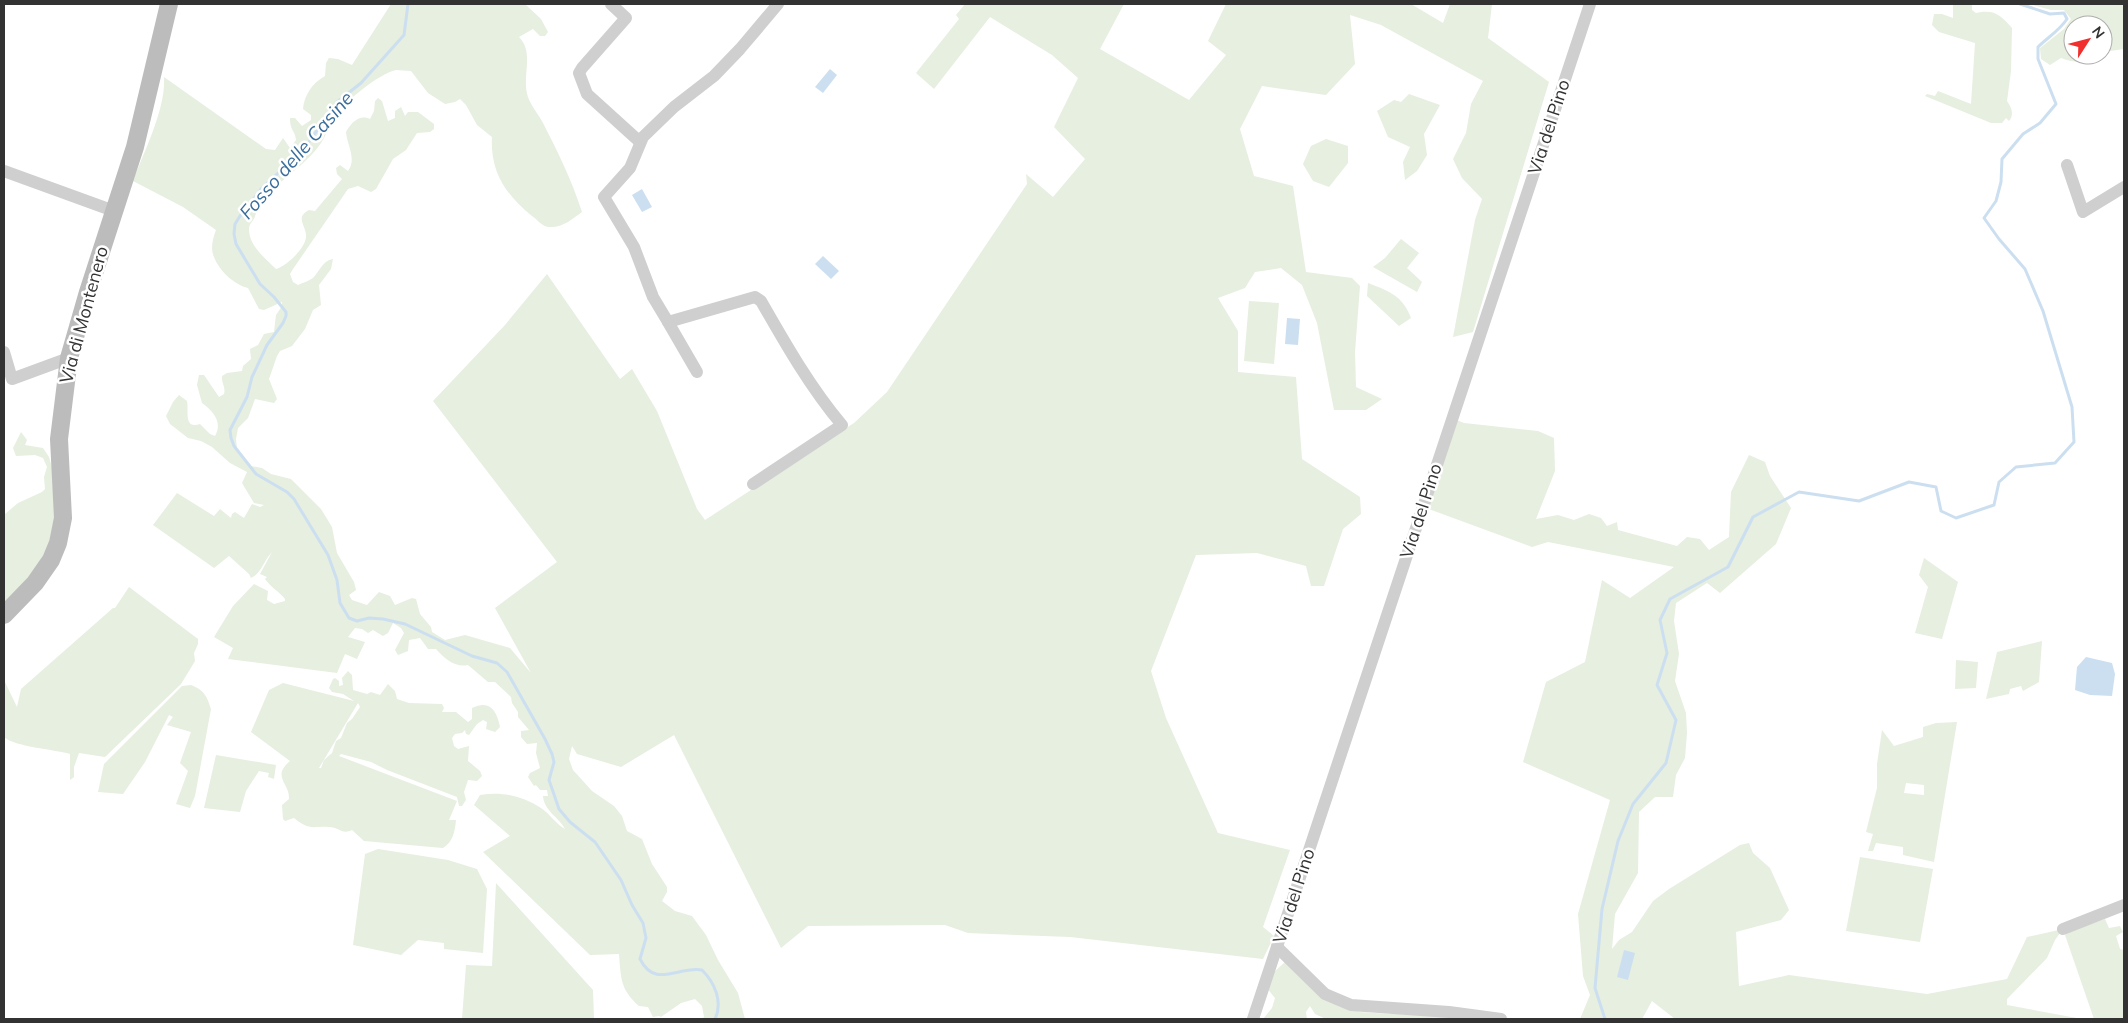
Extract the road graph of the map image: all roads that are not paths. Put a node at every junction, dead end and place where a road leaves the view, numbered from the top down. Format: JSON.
{"nodes":[{"id":1,"x":169,"y":4,"type":"edge"},
{"id":2,"x":611,"y":4,"type":"edge"},
{"id":3,"x":778,"y":4,"type":"edge"},
{"id":4,"x":1590,"y":4,"type":"edge"},
{"id":5,"x":640,"y":142,"type":"junction"},
{"id":6,"x":2067,"y":165,"type":"dead end"},
{"id":7,"x":4,"y":171,"type":"edge"},
{"id":8,"x":2124,"y":187,"type":"edge"},
{"id":9,"x":114,"y":211,"type":"junction"},
{"id":10,"x":668,"y":322,"type":"junction"},
{"id":11,"x":4,"y":352,"type":"edge"},
{"id":12,"x":69,"y":358,"type":"junction"},
{"id":13,"x":697,"y":372,"type":"dead end"},
{"id":14,"x":753,"y":484,"type":"dead end"},
{"id":15,"x":4,"y":615,"type":"edge"},
{"id":16,"x":2124,"y":906,"type":"edge"},
{"id":17,"x":2063,"y":929,"type":"dead end"},
{"id":18,"x":1277,"y":947,"type":"junction"},
{"id":19,"x":1253,"y":1019,"type":"edge"},
{"id":20,"x":1501,"y":1019,"type":"edge"}],
"edges":[{"from":1,"to":9,"type":"street","name":"Via di Montenero"},
{"from":2,"to":5,"type":"street"},
{"from":3,"to":5,"type":"street"},
{"from":4,"to":18,"type":"street","name":"Via del Pino"},
{"from":5,"to":10,"type":"street"},
{"from":6,"to":8,"type":"street"},
{"from":7,"to":9,"type":"street"},
{"from":9,"to":12,"type":"street","name":"Via di Montenero"},
{"from":10,"to":13,"type":"street"},
{"from":10,"to":14,"type":"street"},
{"from":11,"to":12,"type":"street"},
{"from":12,"to":15,"type":"street","name":"Via di Montenero"},
{"from":16,"to":17,"type":"street"},
{"from":18,"to":19,"type":"street","name":"Via del Pino"},
{"from":18,"to":20,"type":"street"}]}
